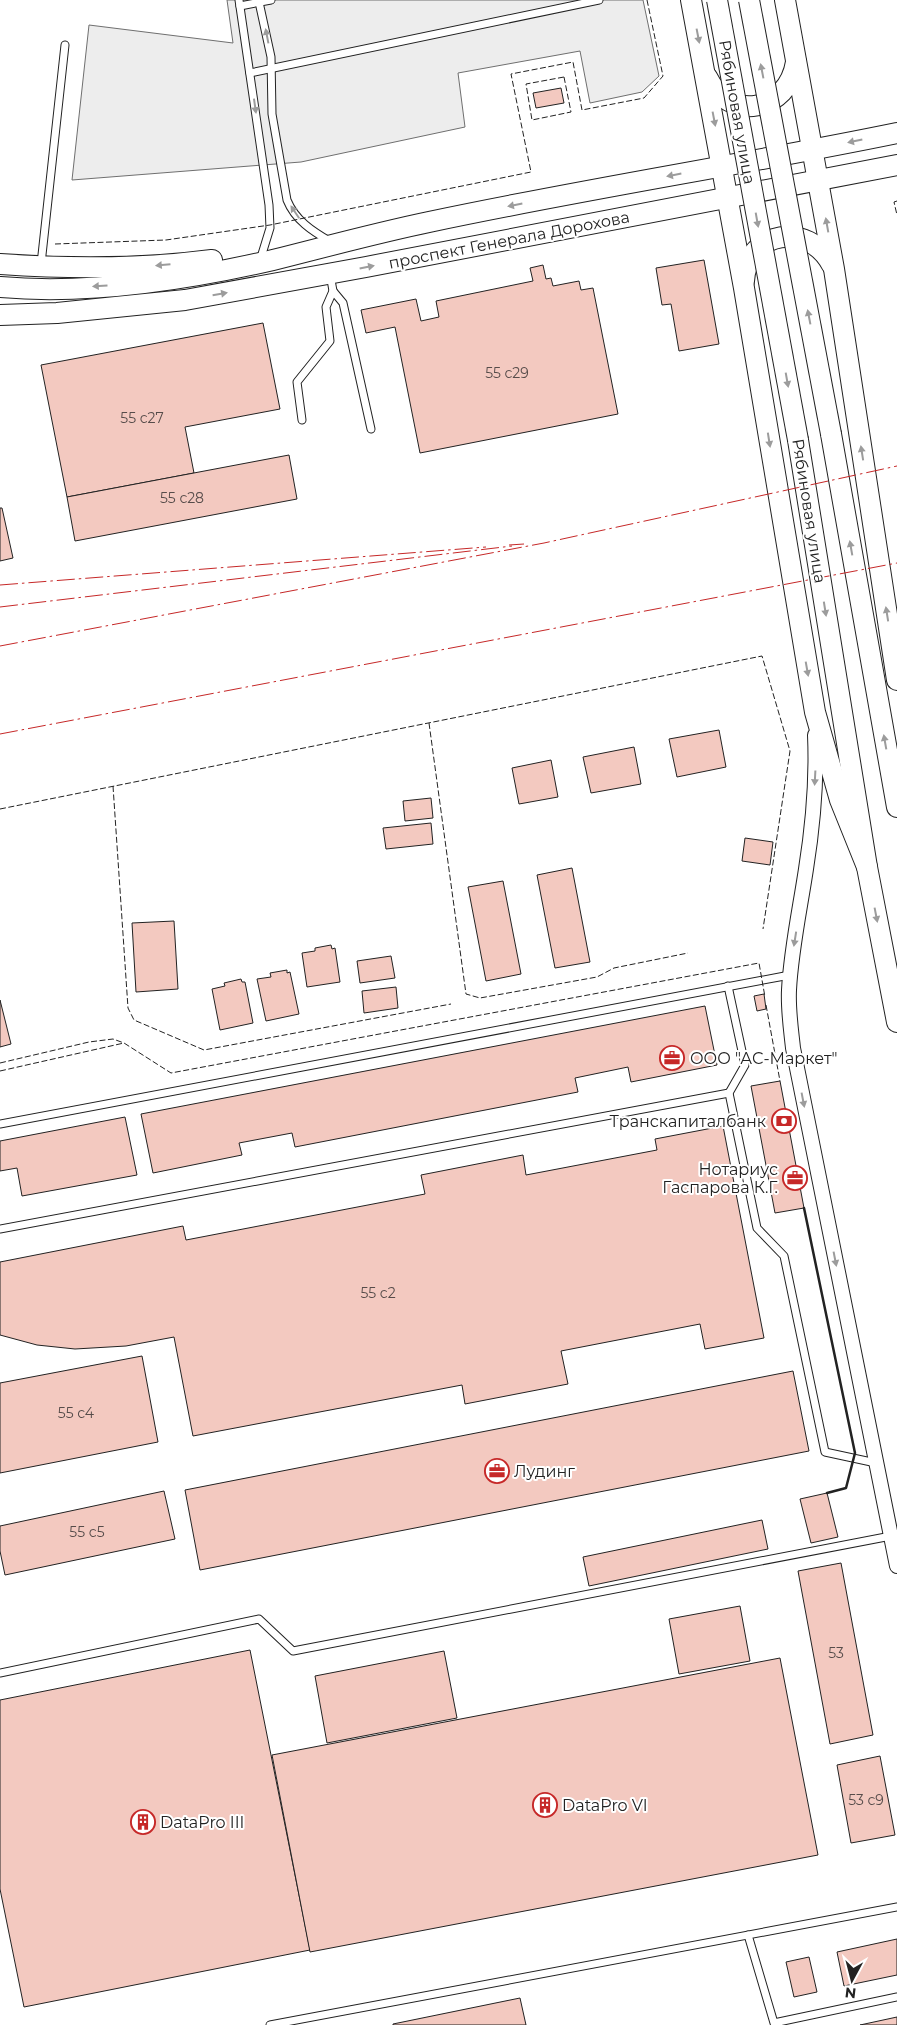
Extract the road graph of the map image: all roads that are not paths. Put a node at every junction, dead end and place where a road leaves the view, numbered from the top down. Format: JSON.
{"nodes":[{"id":1,"x":271,"y":0,"type":"edge"},
{"id":2,"x":599,"y":0,"type":"edge"},
{"id":3,"x":691,"y":0,"type":"edge"},
{"id":4,"x":717,"y":0,"type":"edge"},
{"id":5,"x":749,"y":0,"type":"edge"},
{"id":6,"x":785,"y":0,"type":"edge"},
{"id":7,"x":259,"y":2,"type":"junction"},
{"id":8,"x":239,"y":3,"type":"edge"},
{"id":9,"x":65,"y":45,"type":"dead end"},
{"id":10,"x":796,"y":60,"type":"junction"},
{"id":11,"x":271,"y":69,"type":"junction"},
{"id":12,"x":250,"y":73,"type":"junction"},
{"id":13,"x":705,"y":73,"type":"junction"},
{"id":14,"x":897,"y":132,"type":"edge"},
{"id":15,"x":813,"y":150,"type":"junction"},
{"id":16,"x":897,"y":165,"type":"edge"},
{"id":17,"x":722,"y":166,"type":"junction"},
{"id":18,"x":819,"y":182,"type":"junction"},
{"id":19,"x":728,"y":198,"type":"junction"},
{"id":20,"x":367,"y":237,"type":"junction"},
{"id":21,"x":332,"y":242,"type":"junction"},
{"id":22,"x":262,"y":254,"type":"junction"},
{"id":23,"x":0,"y":264,"type":"edge"},
{"id":24,"x":41,"y":267,"type":"junction"},
{"id":25,"x":834,"y":269,"type":"junction"},
{"id":26,"x":332,"y":283,"type":"junction"},
{"id":27,"x":0,"y":287,"type":"edge"},
{"id":28,"x":744,"y":288,"type":"junction"},
{"id":29,"x":0,"y":301,"type":"edge"},
{"id":30,"x":120,"y":307,"type":"junction"},
{"id":31,"x":0,"y":316,"type":"edge"},
{"id":32,"x":302,"y":420,"type":"dead end"},
{"id":33,"x":371,"y":429,"type":"dead end"},
{"id":34,"x":897,"y":680,"type":"edge"},
{"id":35,"x":815,"y":712,"type":"junction"},
{"id":36,"x":897,"y":807,"type":"edge"},
{"id":37,"x":867,"y":868,"type":"junction"},
{"id":38,"x":790,"y":975,"type":"junction"},
{"id":39,"x":728,"y":986,"type":"junction"},
{"id":40,"x":897,"y":1022,"type":"edge"},
{"id":41,"x":729,"y":1093,"type":"junction"},
{"id":42,"x":0,"y":1124,"type":"edge"},
{"id":43,"x":0,"y":1229,"type":"edge"},
{"id":44,"x":876,"y":1463,"type":"junction"},
{"id":45,"x":891,"y":1536,"type":"junction"},
{"id":46,"x":897,"y":1566,"type":"edge"},
{"id":47,"x":0,"y":1673,"type":"edge"},
{"id":48,"x":897,"y":1906,"type":"edge"},
{"id":49,"x":748,"y":1935,"type":"junction"},
{"id":50,"x":897,"y":1996,"type":"edge"},
{"id":51,"x":270,"y":2025,"type":"edge"}],
"edges":[{"from":1,"to":7,"type":"lane"},
{"from":2,"to":11,"type":"lane"},
{"from":3,"to":13,"type":"main road","one_way":true},
{"from":4,"to":37,"type":"main road","name":"Рябиновая улица","one_way":true,"bridge":true},
{"from":36,"to":5,"type":"main road","name":"Рябиновая улица","one_way":true,"bridge":true},
{"from":6,"to":10,"type":"main road"},
{"from":7,"to":8,"type":"lane"},
{"from":11,"to":7,"type":"lane","one_way":true},
{"from":8,"to":12,"type":"lane"},
{"from":9,"to":24,"type":"lane"},
{"from":10,"to":13,"type":"main road"},
{"from":10,"to":15,"type":"main road"},
{"from":11,"to":12,"type":"lane"},
{"from":21,"to":11,"type":"lane","one_way":true},
{"from":12,"to":22,"type":"lane","one_way":true},
{"from":13,"to":17,"type":"main road","one_way":true},
{"from":14,"to":15,"type":"main road","name":"проспект Генерала Дорохова","one_way":true},
{"from":15,"to":17,"type":"main road","name":"проспект Генерала Дорохова"},
{"from":15,"to":18,"type":"main road"},
{"from":16,"to":18,"type":"main road","name":"проспект Генерала Дорохова"},
{"from":17,"to":19,"type":"main road"},
{"from":17,"to":20,"type":"main road","name":"проспект Генерала Дорохова","one_way":true},
{"from":18,"to":19,"type":"main road","name":"проспект Генерала Дорохова"},
{"from":25,"to":18,"type":"main road","one_way":true},
{"from":26,"to":19,"type":"main road","name":"проспект Генерала Дорохова","one_way":true},
{"from":19,"to":28,"type":"main road"},
{"from":20,"to":21,"type":"main road","name":"проспект Генерала Дорохова"},
{"from":20,"to":27,"type":"main road","name":"проспект Генерала Дорохова","one_way":true},
{"from":21,"to":22,"type":"main road","name":"проспект Генерала Дорохова"},
{"from":22,"to":24,"type":"main road","name":"проспект Генерала Дорохова","one_way":true},
{"from":23,"to":24,"type":"main road","name":"проспект Генерала Дорохова"},
{"from":25,"to":28,"type":"main road"},
{"from":34,"to":25,"type":"main road","one_way":true},
{"from":30,"to":26,"type":"main road","name":"проспект Генерала Дорохова","one_way":true},
{"from":26,"to":32,"type":"lane"},
{"from":26,"to":33,"type":"lane"},
{"from":28,"to":35,"type":"main road","one_way":true},
{"from":29,"to":30,"type":"main road","name":"проспект Генерала Дорохова"},
{"from":30,"to":31,"type":"main road","name":"проспект Генерала Дорохова"},
{"from":35,"to":37,"type":"main road"},
{"from":35,"to":38,"type":"street","one_way":true},
{"from":37,"to":40,"type":"main road","name":"Рябиновая улица","one_way":true},
{"from":38,"to":39,"type":"lane"},
{"from":38,"to":44,"type":"street","one_way":true},
{"from":39,"to":41,"type":"lane"},
{"from":39,"to":42,"type":"lane"},
{"from":41,"to":43,"type":"lane"},
{"from":41,"to":44,"type":"lane"},
{"from":44,"to":45,"type":"street"},
{"from":45,"to":46,"type":"street"},
{"from":45,"to":47,"type":"lane"},
{"from":48,"to":49,"type":"lane"},
{"from":49,"to":50,"type":"lane"},
{"from":49,"to":51,"type":"lane"}]}
